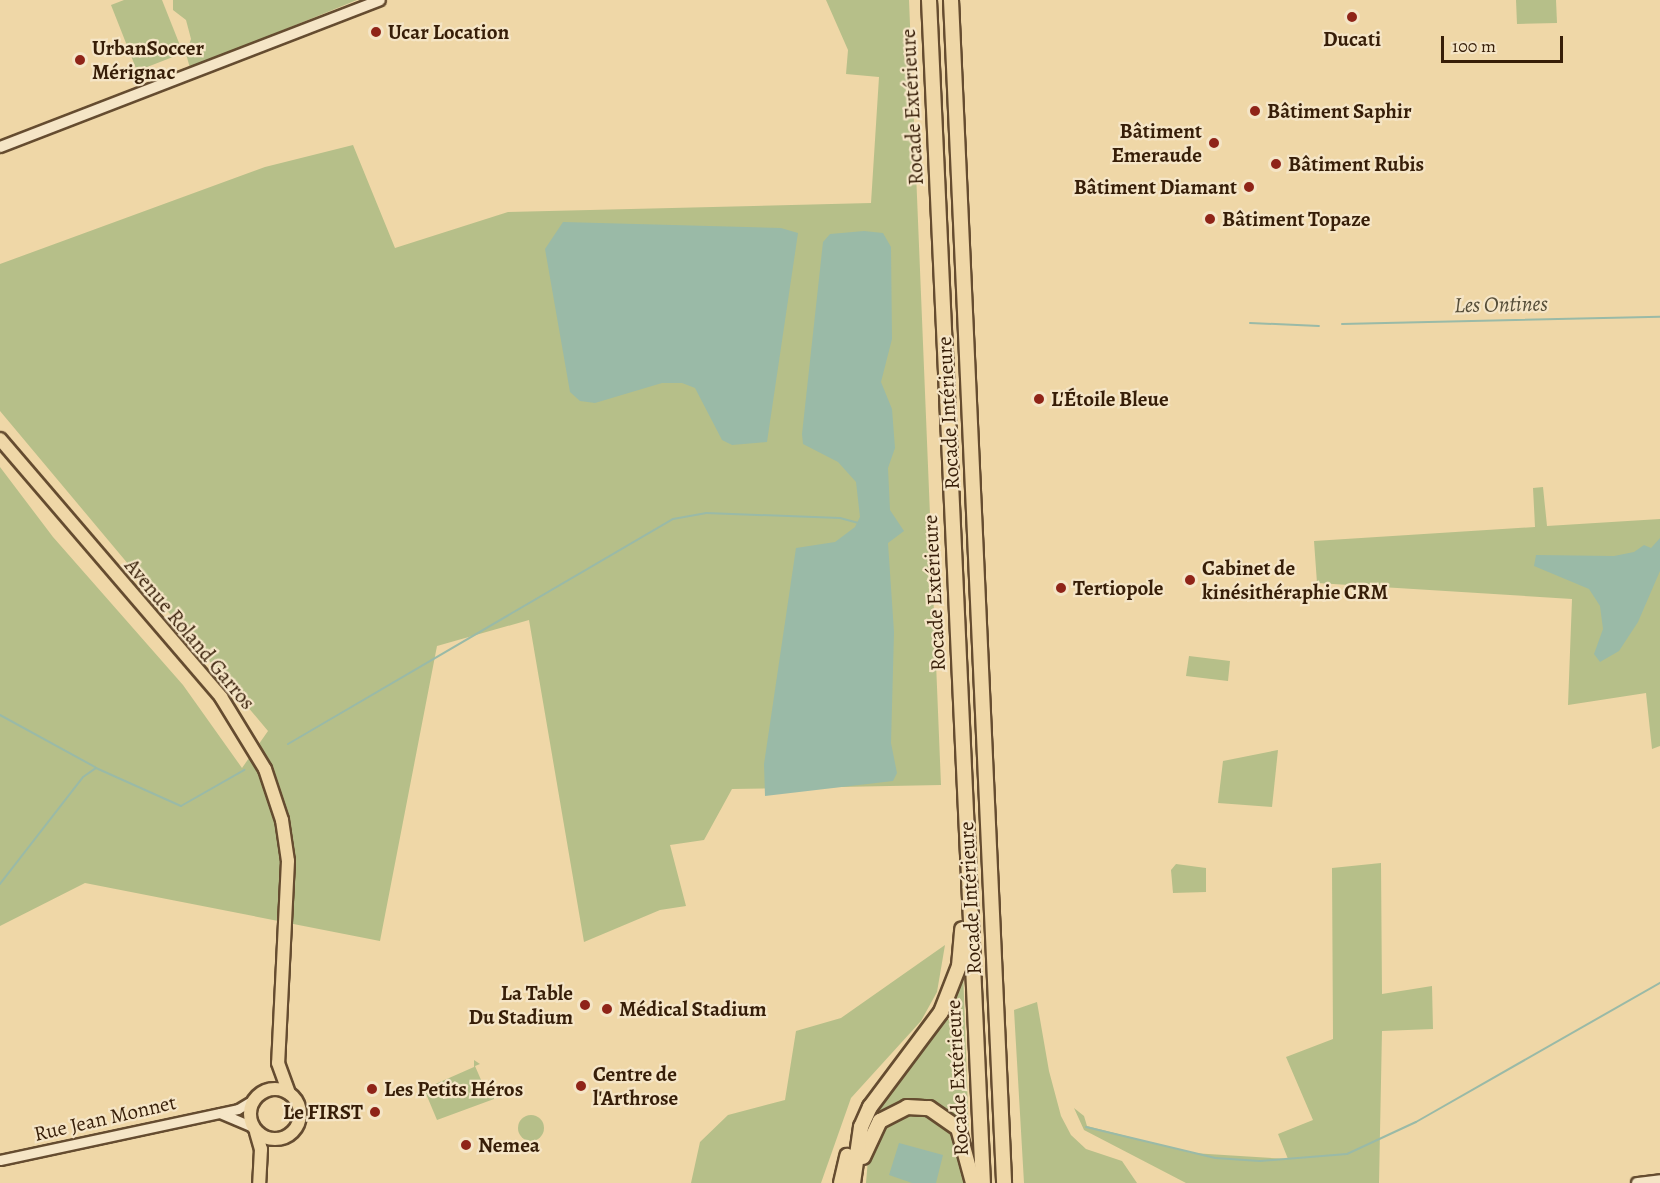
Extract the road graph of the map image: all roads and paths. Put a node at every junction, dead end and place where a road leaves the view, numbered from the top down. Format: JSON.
{"nodes":[{"id":1,"x":380,"y":0,"type":"edge"},
{"id":2,"x":929,"y":0,"type":"edge"},
{"id":3,"x":951,"y":0,"type":"edge"},
{"id":4,"x":365,"y":3,"type":"edge"},
{"id":5,"x":0,"y":147,"type":"edge"},
{"id":6,"x":0,"y":439,"type":"edge"},
{"id":7,"x":969,"y":875,"type":"junction"},
{"id":8,"x":278,"y":1063,"type":"junction"},
{"id":9,"x":890,"y":1080,"type":"junction"},
{"id":10,"x":289,"y":1093,"type":"junction"},
{"id":11,"x":258,"y":1096,"type":"junction"},
{"id":12,"x":217,"y":1112,"type":"junction"},
{"id":13,"x":254,"y":1129,"type":"junction"},
{"id":14,"x":283,"y":1138,"type":"junction"},
{"id":15,"x":0,"y":1160,"type":"edge"},
{"id":16,"x":261,"y":1168,"type":"junction"},
{"id":17,"x":1660,"y":1180,"type":"edge"},
{"id":18,"x":259,"y":1183,"type":"edge"},
{"id":19,"x":841,"y":1183,"type":"edge"},
{"id":20,"x":853,"y":1183,"type":"edge"},
{"id":21,"x":860,"y":1183,"type":"edge"},
{"id":22,"x":973,"y":1183,"type":"edge"},
{"id":23,"x":983,"y":1183,"type":"edge"},
{"id":24,"x":1005,"y":1183,"type":"edge"},
{"id":25,"x":1636,"y":1183,"type":"edge"}],
"edges":[{"from":1,"to":4,"type":"main road"},
{"from":2,"to":7,"type":"highway","name":"Rocade Extérieure"},
{"from":3,"to":24,"type":"highway","name":"Rocade Intérieure"},
{"from":4,"to":5,"type":"main road"},
{"from":6,"to":8,"type":"main road","name":"Avenue Roland Garros"},
{"from":7,"to":9,"type":"highway"},
{"from":7,"to":23,"type":"highway","name":"Rocade Extérieure"},
{"from":8,"to":10,"type":"main road","name":"Avenue Roland Garros"},
{"from":8,"to":11,"type":"main road","name":"Avenue Roland Garros"},
{"from":9,"to":19,"type":"highway"},
{"from":9,"to":20,"type":"highway"},
{"from":10,"to":11,"type":"main road"},
{"from":10,"to":14,"type":"main road"},
{"from":11,"to":12,"type":"street","name":"Rue Jean Monnet"},
{"from":11,"to":13,"type":"main road"},
{"from":12,"to":13,"type":"street"},
{"from":12,"to":15,"type":"street","name":"Rue Jean Monnet"},
{"from":13,"to":14,"type":"main road"},
{"from":13,"to":16,"type":"main road"},
{"from":14,"to":16,"type":"main road"},
{"from":16,"to":18,"type":"main road"},
{"from":17,"to":25,"type":"main road"},
{"from":21,"to":22,"type":"highway"}]}
